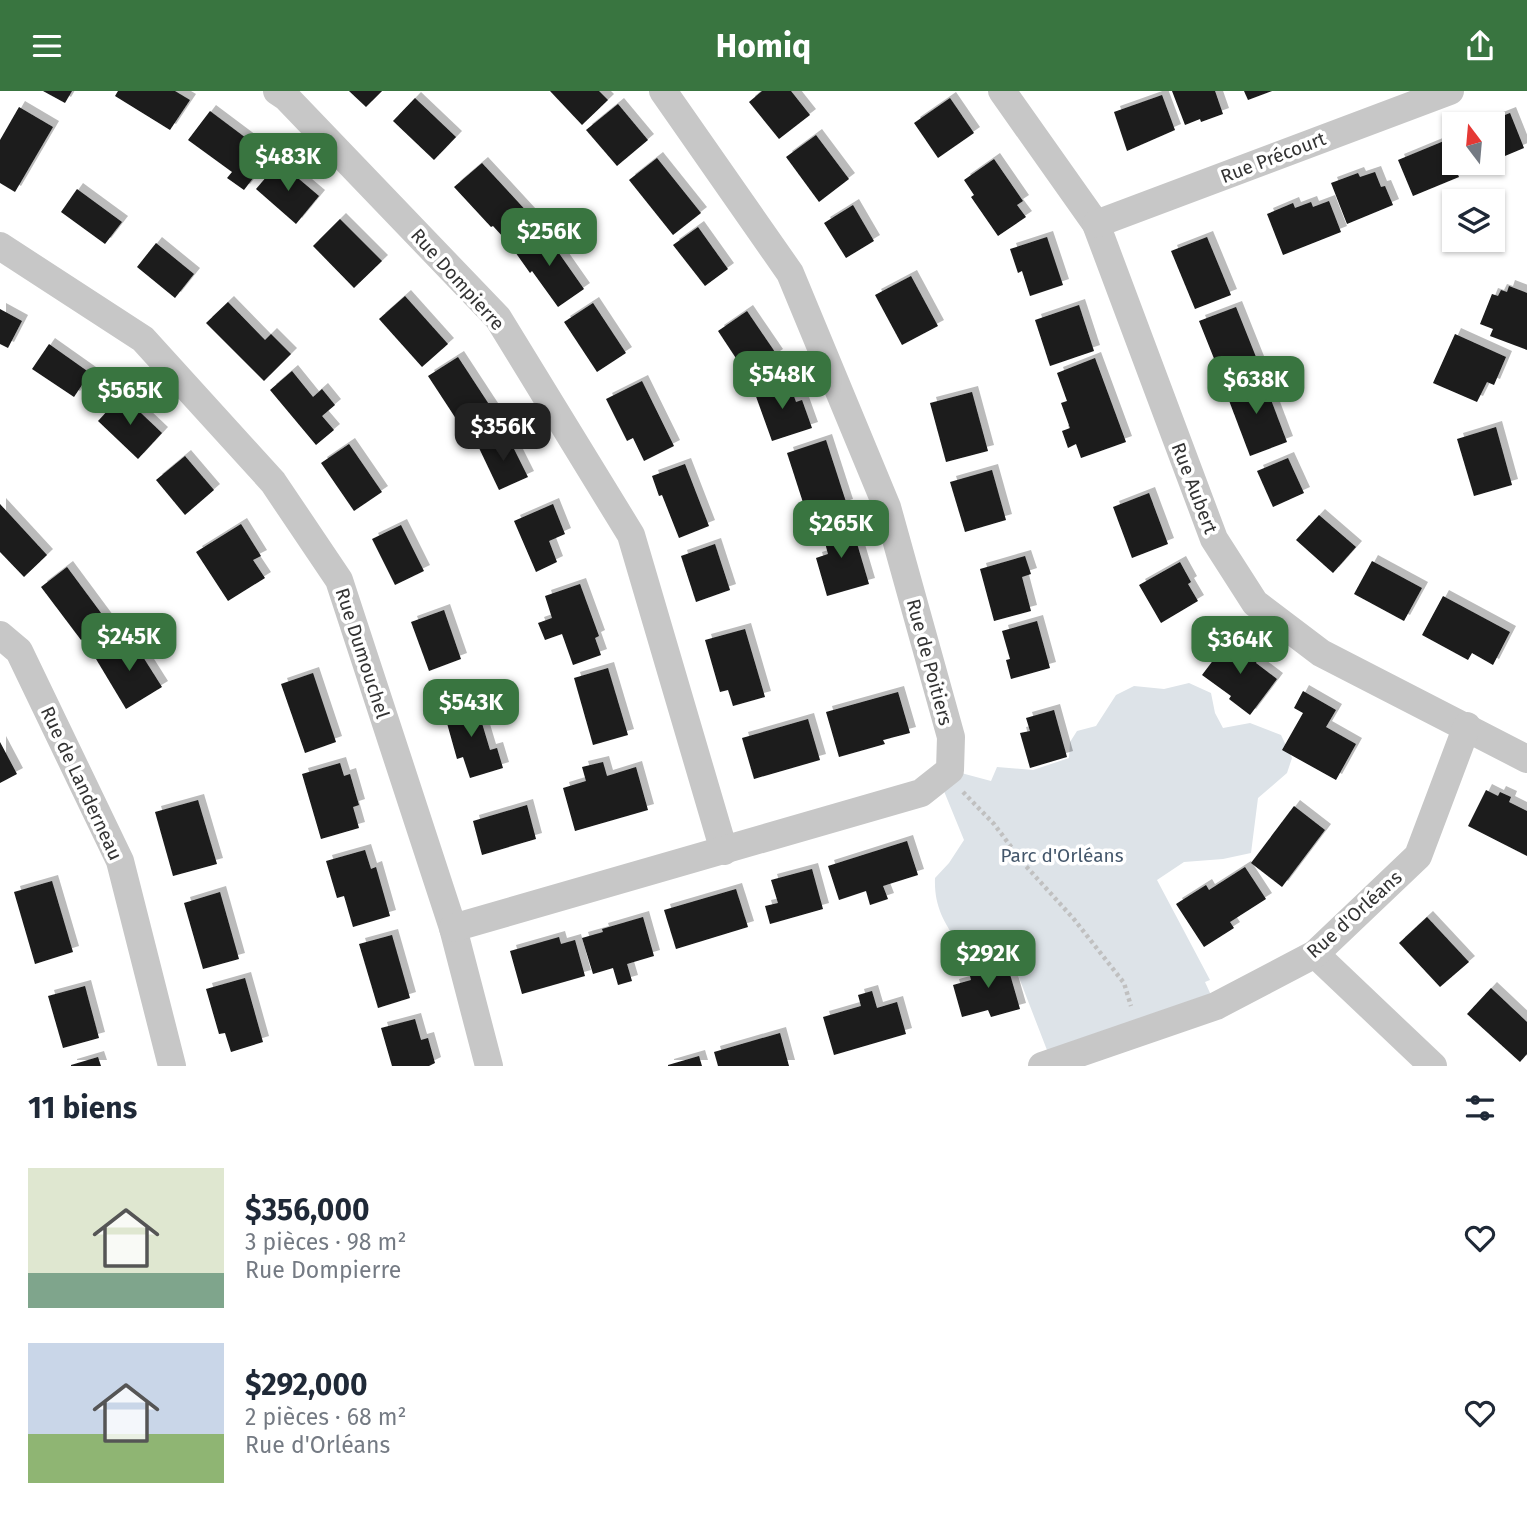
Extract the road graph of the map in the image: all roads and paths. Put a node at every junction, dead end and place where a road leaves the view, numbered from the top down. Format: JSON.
{"nodes":[{"id":1,"x":277,"y":91,"type":"edge"},
{"id":2,"x":663,"y":91,"type":"edge"},
{"id":3,"x":1002,"y":91,"type":"edge"},
{"id":4,"x":1450,"y":91,"type":"edge"},
{"id":5,"x":1096,"y":224,"type":"junction"},
{"id":6,"x":0,"y":246,"type":"edge"},
{"id":7,"x":0,"y":635,"type":"edge"},
{"id":8,"x":1467,"y":726,"type":"junction"},
{"id":9,"x":1527,"y":759,"type":"edge"},
{"id":10,"x":946,"y":774,"type":"junction"},
{"id":11,"x":724,"y":851,"type":"junction"},
{"id":12,"x":453,"y":928,"type":"junction"},
{"id":13,"x":1315,"y":954,"type":"junction"},
{"id":14,"x":1140,"y":1033,"type":"junction"},
{"id":15,"x":172,"y":1066,"type":"edge"},
{"id":16,"x":489,"y":1066,"type":"edge"},
{"id":17,"x":1042,"y":1066,"type":"edge"},
{"id":18,"x":1433,"y":1066,"type":"edge"}],
"edges":[{"from":1,"to":11,"type":"street","name":"Rue Dompierre"},
{"from":2,"to":10,"type":"street","name":"Rue de Poitiers"},
{"from":3,"to":5,"type":"street","name":"Rue Aubert"},
{"from":4,"to":5,"type":"street","name":"Rue Précourt"},
{"from":5,"to":8,"type":"street","name":"Rue Aubert"},
{"from":6,"to":12,"type":"street","name":"Rue Dumouchel"},
{"from":7,"to":15,"type":"street","name":"Rue de Landerneau"},
{"from":8,"to":9,"type":"street","name":"Rue Aubert"},
{"from":8,"to":13,"type":"street","name":"Rue d'Orléans"},
{"from":10,"to":11,"type":"street"},
{"from":10,"to":14,"type":"path"},
{"from":11,"to":12,"type":"street"},
{"from":12,"to":16,"type":"street","name":"Rue Dumouchel"},
{"from":13,"to":14,"type":"street","name":"Rue d'Orléans"},
{"from":13,"to":18,"type":"street"},
{"from":14,"to":17,"type":"street","name":"Rue d'Orléans"}]}
